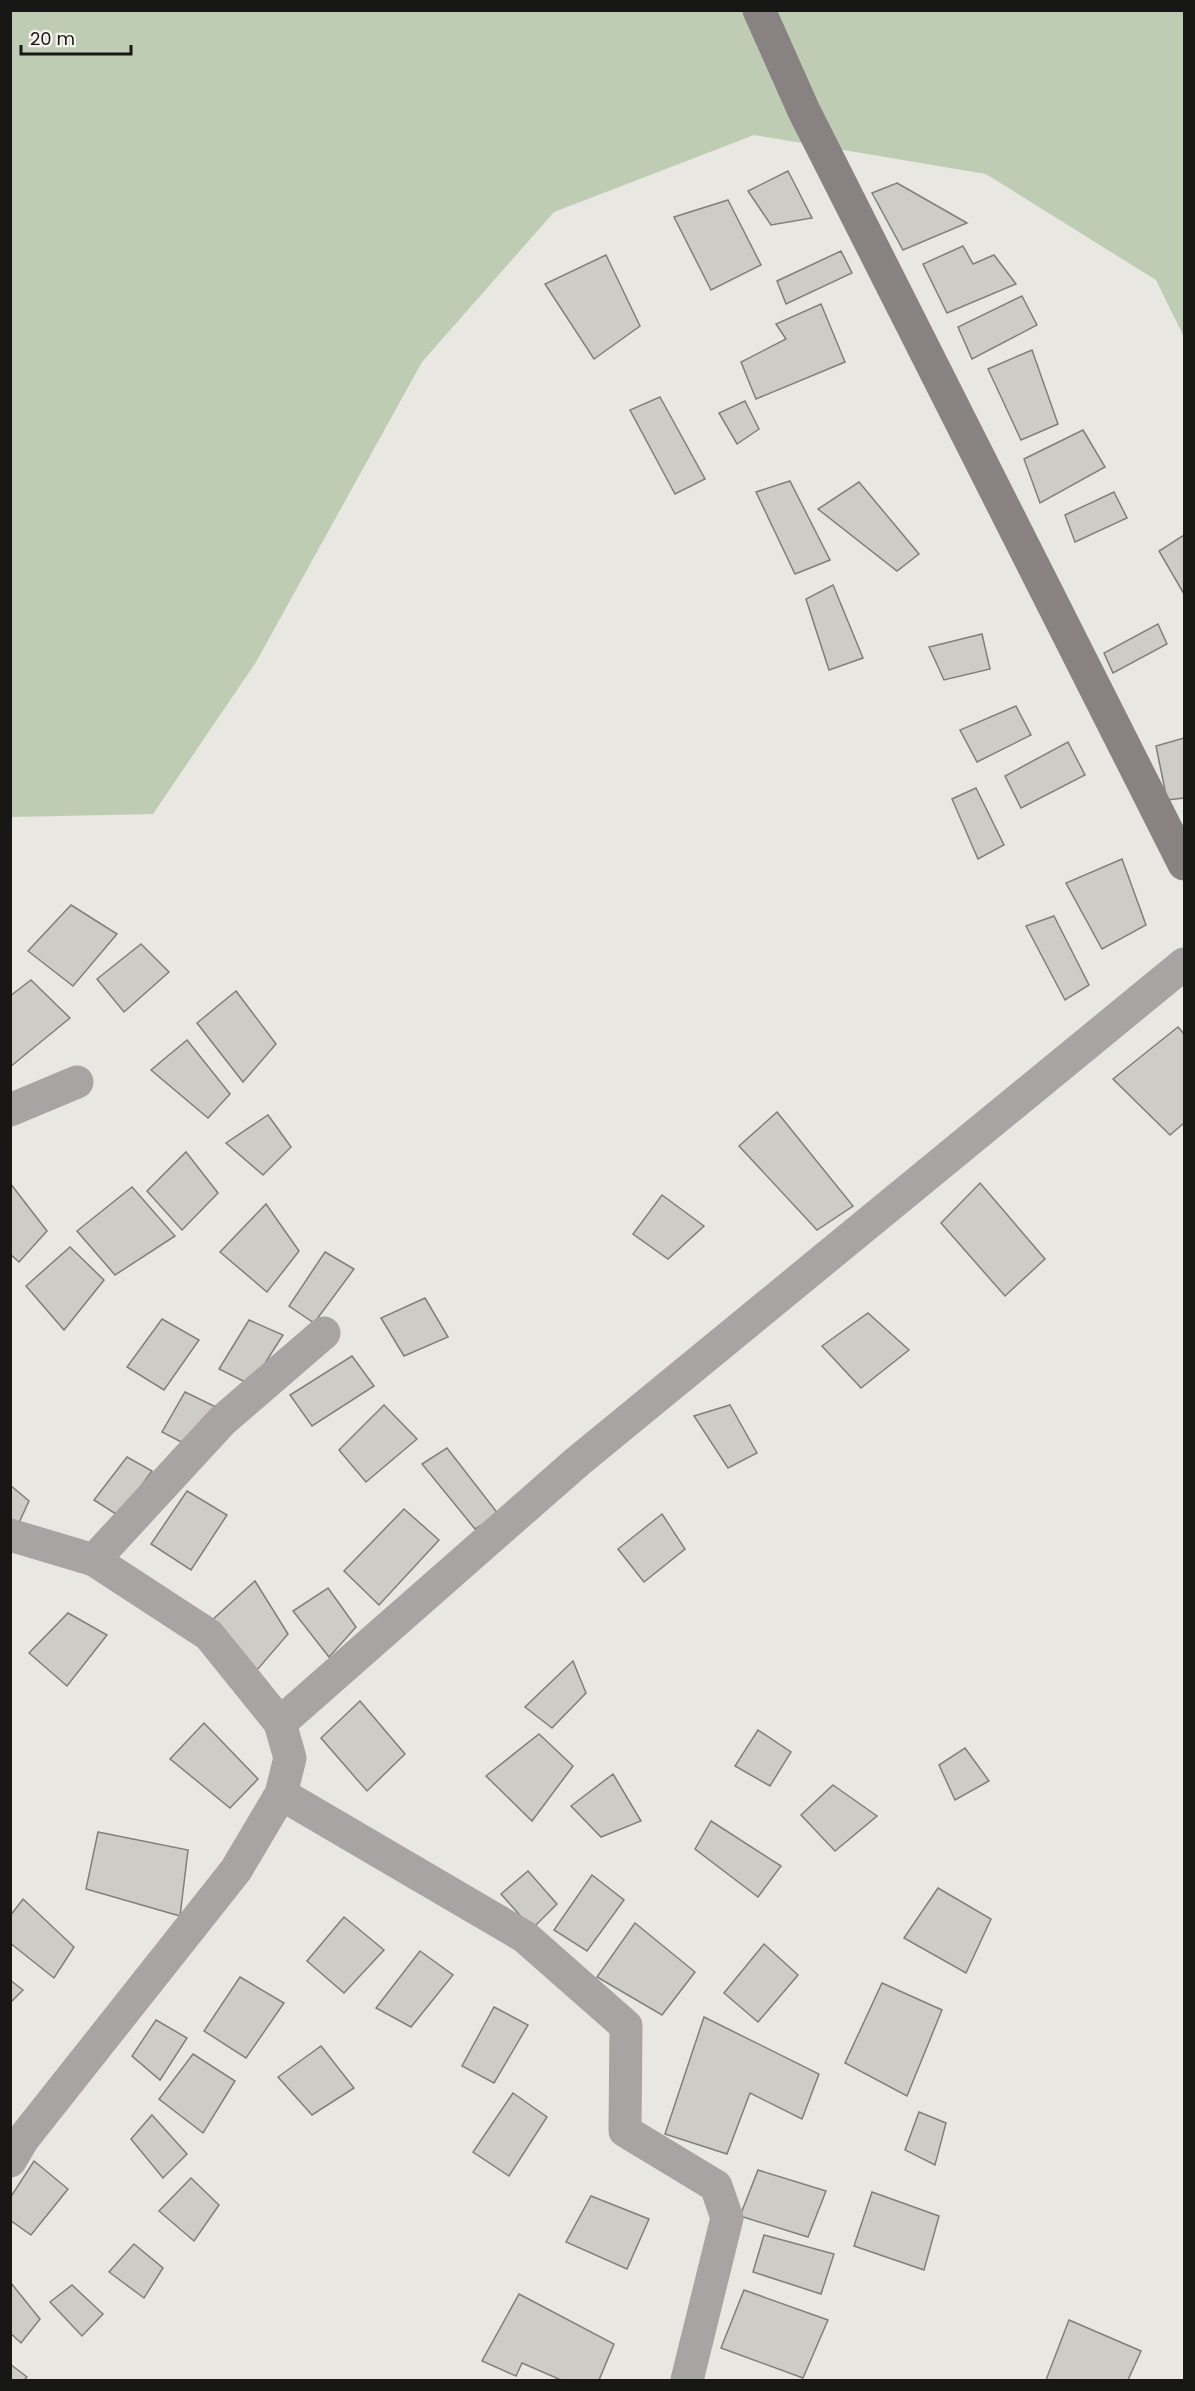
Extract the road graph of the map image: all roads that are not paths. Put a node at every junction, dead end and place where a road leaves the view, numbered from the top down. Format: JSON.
{"nodes":[{"id":1,"x":759,"y":10,"type":"edge"},
{"id":2,"x":1185,"y":864,"type":"edge"},
{"id":3,"x":1185,"y":964,"type":"edge"},
{"id":4,"x":77,"y":1082,"type":"dead end"},
{"id":5,"x":10,"y":1110,"type":"edge"},
{"id":6,"x":324,"y":1333,"type":"dead end"},
{"id":7,"x":10,"y":1535,"type":"edge"},
{"id":8,"x":94,"y":1560,"type":"junction"},
{"id":9,"x":280,"y":1723,"type":"junction"},
{"id":10,"x":281,"y":1794,"type":"junction"},
{"id":11,"x":10,"y":2161,"type":"edge"},
{"id":12,"x":687,"y":2380,"type":"edge"}],
"edges":[{"from":1,"to":2,"type":"street"},
{"from":3,"to":9,"type":"street"},
{"from":4,"to":5,"type":"street"},
{"from":6,"to":8,"type":"street"},
{"from":7,"to":8,"type":"street"},
{"from":8,"to":9,"type":"street"},
{"from":9,"to":10,"type":"street"},
{"from":10,"to":11,"type":"street"},
{"from":10,"to":12,"type":"street"}]}
